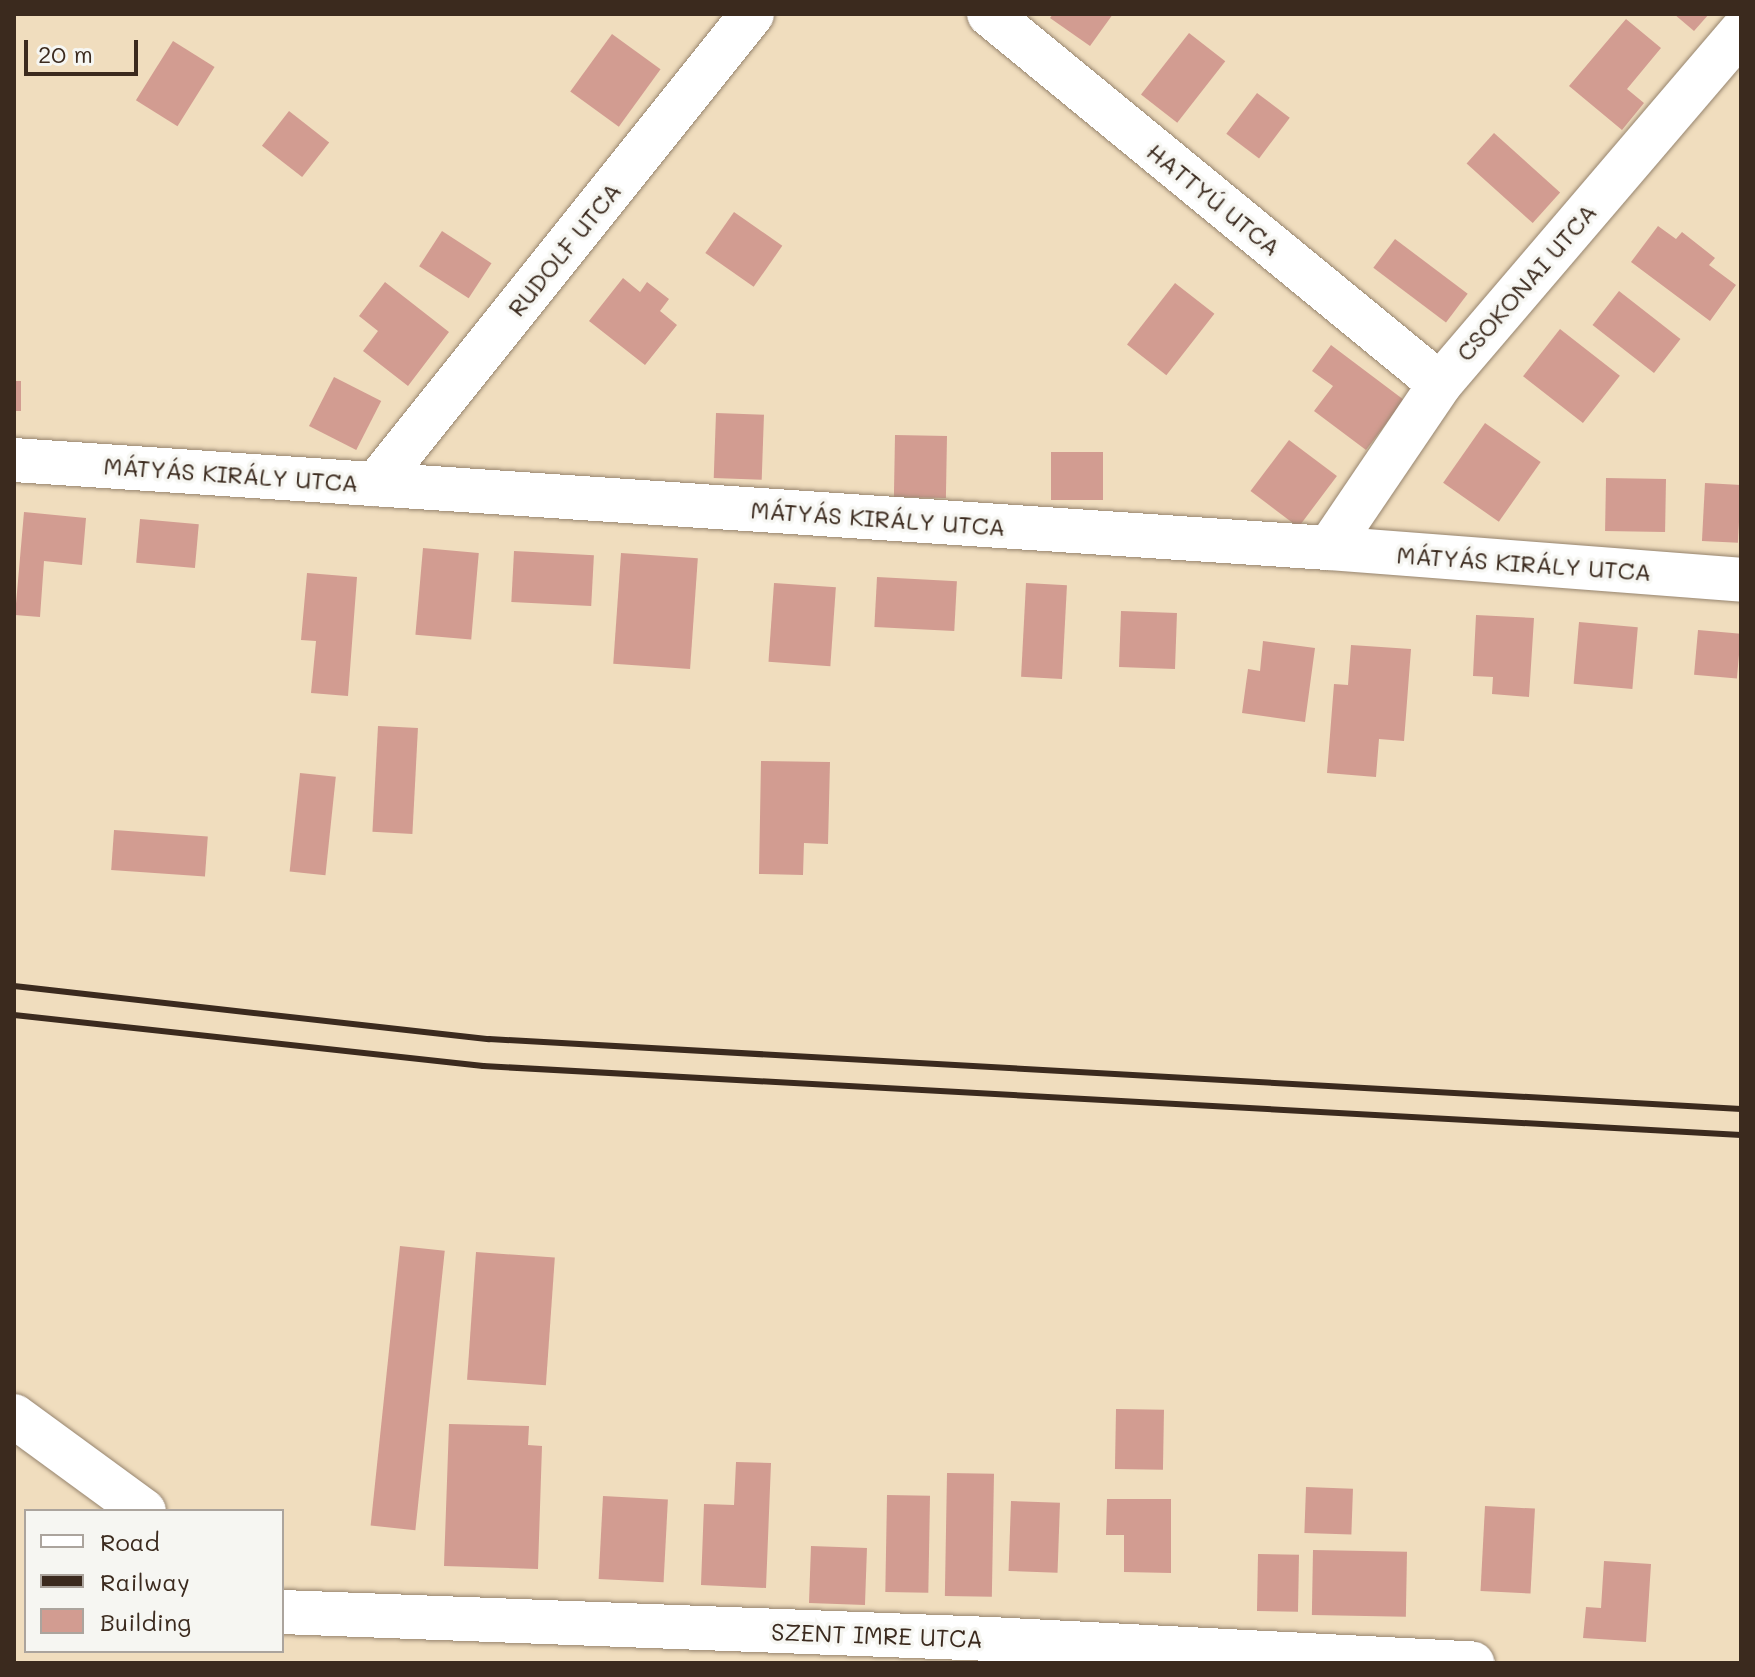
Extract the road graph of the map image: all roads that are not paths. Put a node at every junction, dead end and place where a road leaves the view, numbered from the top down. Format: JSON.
{"nodes":[{"id":1,"x":752,"y":14,"type":"edge"},
{"id":2,"x":989,"y":14,"type":"edge"},
{"id":3,"x":1741,"y":31,"type":"edge"},
{"id":4,"x":1440,"y":384,"type":"junction"},
{"id":5,"x":14,"y":460,"type":"edge"},
{"id":6,"x":376,"y":484,"type":"junction"},
{"id":7,"x":1329,"y":548,"type":"junction"},
{"id":8,"x":1741,"y":580,"type":"edge"},
{"id":9,"x":14,"y":1416,"type":"edge"},
{"id":10,"x":141,"y":1509,"type":"edge"},
{"id":11,"x":284,"y":1612,"type":"edge"},
{"id":12,"x":985,"y":1651,"type":"edge"},
{"id":13,"x":1472,"y":1663,"type":"edge"}],
"edges":[{"from":1,"to":6,"type":"street","name":"RUDOLF UTCA"},
{"from":2,"to":4,"type":"street","name":"HATTYÚ UTCA"},
{"from":3,"to":4,"type":"street","name":"CSOKONAI UTCA"},
{"from":4,"to":7,"type":"street","name":"CSOKONAI UTCA"},
{"from":5,"to":6,"type":"street","name":"MÁTYÁS KIRÁLY UTCA"},
{"from":6,"to":7,"type":"street","name":"MÁTYÁS KIRÁLY UTCA"},
{"from":7,"to":8,"type":"street","name":"MÁTYÁS KIRÁLY UTCA"},
{"from":9,"to":10,"type":"street"},
{"from":11,"to":12,"type":"street","name":"SZENT IMRE UTCA"},
{"from":12,"to":13,"type":"street","name":"SZENT IMRE UTCA"}]}
